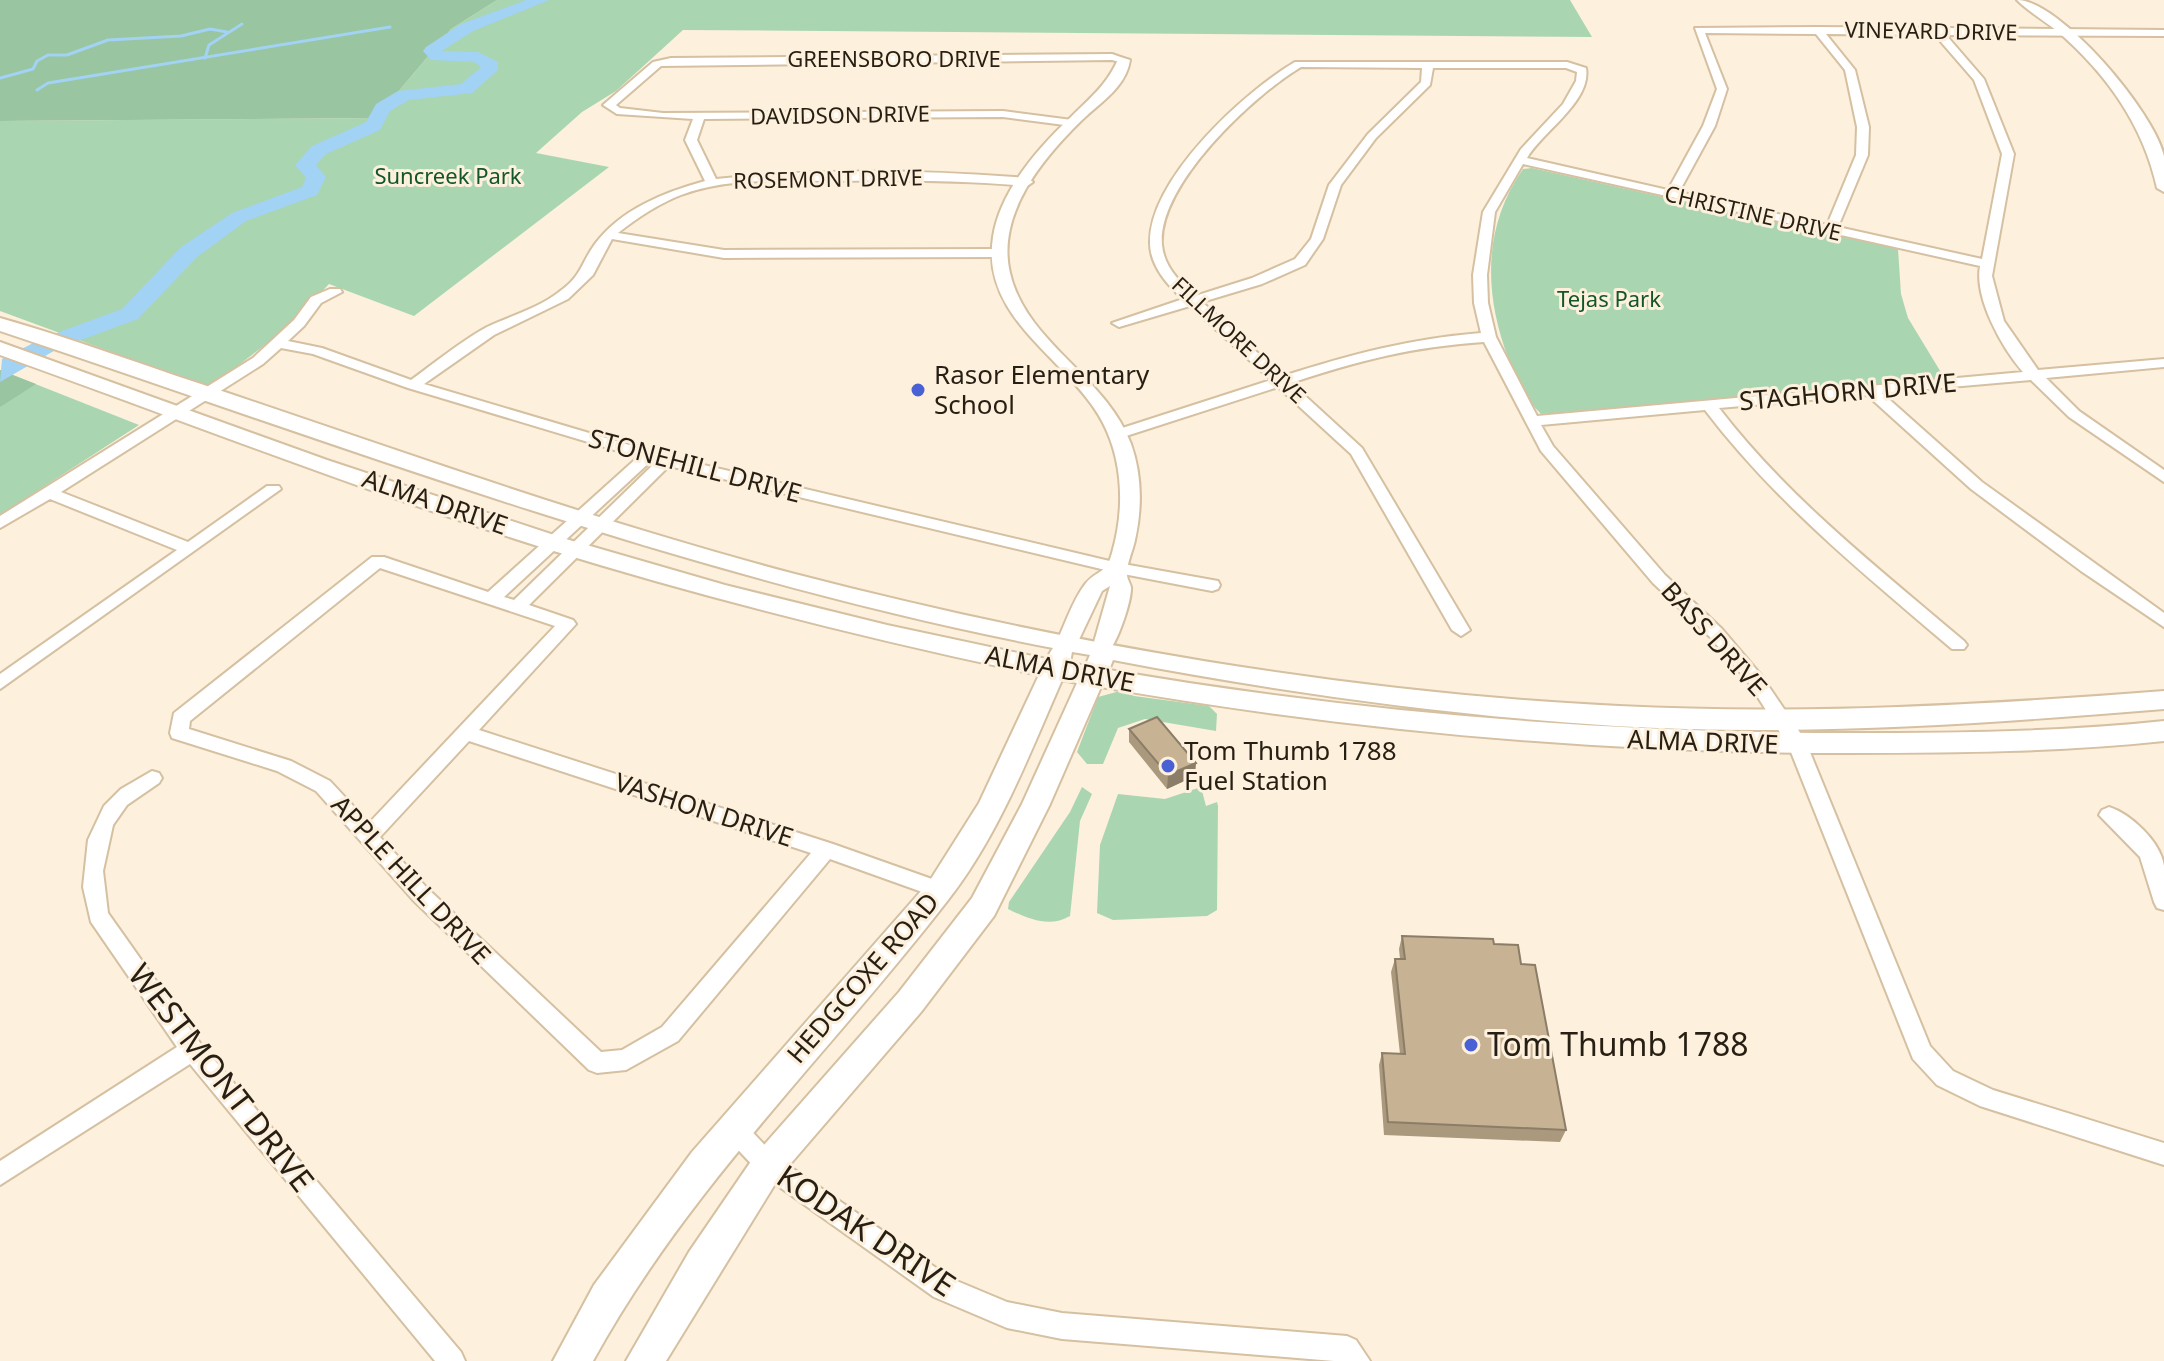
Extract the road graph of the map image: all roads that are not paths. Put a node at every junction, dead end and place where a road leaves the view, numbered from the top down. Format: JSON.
{"nodes":[{"id":1,"x":2023,"y":0,"type":"edge"},
{"id":2,"x":1818,"y":30,"type":"junction"},
{"id":3,"x":1937,"y":31,"type":"junction"},
{"id":4,"x":2062,"y":32,"type":"junction"},
{"id":5,"x":2164,"y":33,"type":"edge"},
{"id":6,"x":1124,"y":60,"type":"joint"},
{"id":7,"x":1428,"y":65,"type":"junction"},
{"id":8,"x":610,"y":107,"type":"joint"},
{"id":9,"x":699,"y":117,"type":"junction"},
{"id":10,"x":1072,"y":123,"type":"junction"},
{"id":11,"x":1519,"y":160,"type":"junction"},
{"id":12,"x":1027,"y":182,"type":"junction"},
{"id":13,"x":712,"y":183,"type":"junction"},
{"id":14,"x":2164,"y":188,"type":"edge"},
{"id":15,"x":1672,"y":194,"type":"junction"},
{"id":16,"x":1831,"y":230,"type":"junction"},
{"id":17,"x":609,"y":235,"type":"junction"},
{"id":18,"x":999,"y":253,"type":"junction"},
{"id":19,"x":1988,"y":264,"type":"junction"},
{"id":20,"x":335,"y":292,"type":"dead end"},
{"id":21,"x":1192,"y":301,"type":"junction"},
{"id":22,"x":1119,"y":323,"type":"dead end"},
{"id":23,"x":0,"y":324,"type":"edge"},
{"id":24,"x":1489,"y":337,"type":"junction"},
{"id":25,"x":279,"y":343,"type":"junction"},
{"id":26,"x":0,"y":348,"type":"edge"},
{"id":27,"x":2164,"y":363,"type":"edge"},
{"id":28,"x":2034,"y":376,"type":"junction"},
{"id":29,"x":1285,"y":383,"type":"junction"},
{"id":30,"x":413,"y":385,"type":"junction"},
{"id":31,"x":1872,"y":391,"type":"junction"},
{"id":32,"x":207,"y":394,"type":"junction"},
{"id":33,"x":1708,"y":404,"type":"junction"},
{"id":34,"x":176,"y":414,"type":"junction"},
{"id":35,"x":1533,"y":421,"type":"junction"},
{"id":36,"x":1118,"y":434,"type":"junction"},
{"id":37,"x":648,"y":456,"type":"junction"},
{"id":38,"x":666,"y":461,"type":"junction"},
{"id":39,"x":2164,"y":477,"type":"edge"},
{"id":40,"x":273,"y":489,"type":"dead end"},
{"id":41,"x":49,"y":493,"type":"junction"},
{"id":42,"x":590,"y":521,"type":"junction"},
{"id":43,"x":0,"y":523,"type":"edge"},
{"id":44,"x":564,"y":545,"type":"junction"},
{"id":45,"x":188,"y":548,"type":"junction"},
{"id":46,"x":1117,"y":571,"type":"junction"},
{"id":47,"x":792,"y":581,"type":"junction"},
{"id":48,"x":1212,"y":585,"type":"dead end"},
{"id":49,"x":491,"y":599,"type":"junction"},
{"id":50,"x":773,"y":604,"type":"junction"},
{"id":51,"x":516,"y":608,"type":"junction"},
{"id":52,"x":2164,"y":621,"type":"edge"},
{"id":53,"x":1461,"y":630,"type":"dead end"},
{"id":54,"x":1067,"y":643,"type":"junction"},
{"id":55,"x":1958,"y":645,"type":"dead end"},
{"id":56,"x":1099,"y":662,"type":"junction"},
{"id":57,"x":1054,"y":669,"type":"junction"},
{"id":58,"x":0,"y":683,"type":"edge"},
{"id":59,"x":1415,"y":699,"type":"junction"},
{"id":60,"x":2164,"y":700,"type":"edge"},
{"id":61,"x":1785,"y":721,"type":"junction"},
{"id":62,"x":1418,"y":726,"type":"junction"},
{"id":63,"x":2164,"y":731,"type":"edge"},
{"id":64,"x":468,"y":734,"type":"junction"},
{"id":65,"x":1798,"y":745,"type":"junction"},
{"id":66,"x":152,"y":778,"type":"dead end"},
{"id":67,"x":2109,"y":815,"type":"dead end"},
{"id":68,"x":368,"y":837,"type":"junction"},
{"id":69,"x":826,"y":850,"type":"junction"},
{"id":70,"x":939,"y":890,"type":"junction"},
{"id":71,"x":2164,"y":902,"type":"edge"},
{"id":72,"x":983,"y":907,"type":"junction"},
{"id":73,"x":192,"y":1050,"type":"junction"},
{"id":74,"x":732,"y":1127,"type":"junction"},
{"id":75,"x":2164,"y":1154,"type":"edge"},
{"id":76,"x":768,"y":1165,"type":"junction"},
{"id":77,"x":0,"y":1174,"type":"edge"},
{"id":78,"x":1352,"y":1355,"type":"edge"},
{"id":79,"x":452,"y":1361,"type":"edge"},
{"id":80,"x":572,"y":1361,"type":"edge"},
{"id":81,"x":645,"y":1361,"type":"edge"}],
"edges":[{"from":1,"to":4,"type":"street"},
{"from":2,"to":3,"type":"street","name":"VINEYARD DRIVE"},
{"from":2,"to":15,"type":"street","name":"VINEYARD DRIVE"},
{"from":2,"to":16,"type":"street"},
{"from":3,"to":4,"type":"street","name":"VINEYARD DRIVE"},
{"from":3,"to":19,"type":"street"},
{"from":4,"to":5,"type":"street","name":"VINEYARD DRIVE"},
{"from":4,"to":14,"type":"street"},
{"from":6,"to":8,"type":"street","name":"GREENSBORO DRIVE"},
{"from":6,"to":10,"type":"street","name":"HEDGCOXE ROAD"},
{"from":7,"to":11,"type":"street","name":"BASS DRIVE"},
{"from":7,"to":21,"type":"street"},
{"from":7,"to":21,"type":"street","name":"FILLMORE DRIVE"},
{"from":8,"to":9,"type":"street","name":"DAVIDSON DRIVE"},
{"from":9,"to":10,"type":"street","name":"DAVIDSON DRIVE"},
{"from":9,"to":13,"type":"street"},
{"from":10,"to":12,"type":"street","name":"HEDGCOXE ROAD"},
{"from":11,"to":15,"type":"street","name":"CHRISTINE DRIVE"},
{"from":11,"to":24,"type":"street","name":"BASS DRIVE"},
{"from":12,"to":13,"type":"street","name":"ROSEMONT DRIVE"},
{"from":12,"to":18,"type":"street","name":"HEDGCOXE ROAD"},
{"from":13,"to":17,"type":"street","name":"ROSEMONT DRIVE"},
{"from":15,"to":16,"type":"street","name":"CHRISTINE DRIVE"},
{"from":16,"to":19,"type":"street","name":"CHRISTINE DRIVE"},
{"from":17,"to":18,"type":"street"},
{"from":17,"to":30,"type":"street","name":"ROSEMONT DRIVE"},
{"from":18,"to":36,"type":"street","name":"HEDGCOXE ROAD"},
{"from":19,"to":28,"type":"street"},
{"from":20,"to":25,"type":"street"},
{"from":21,"to":22,"type":"street"},
{"from":21,"to":29,"type":"street","name":"FILLMORE DRIVE"},
{"from":23,"to":32,"type":"main road","name":"ALMA DRIVE"},
{"from":24,"to":29,"type":"street"},
{"from":24,"to":35,"type":"street","name":"BASS DRIVE"},
{"from":25,"to":30,"type":"street","name":"STONEHILL DRIVE"},
{"from":25,"to":32,"type":"street"},
{"from":26,"to":34,"type":"main road","name":"ALMA DRIVE"},
{"from":27,"to":28,"type":"street","name":"STAGHORN DRIVE"},
{"from":28,"to":31,"type":"street","name":"STAGHORN DRIVE"},
{"from":28,"to":39,"type":"street"},
{"from":29,"to":36,"type":"street"},
{"from":29,"to":53,"type":"street","name":"FILLMORE DRIVE"},
{"from":30,"to":37,"type":"street","name":"STONEHILL DRIVE"},
{"from":31,"to":33,"type":"street","name":"STAGHORN DRIVE"},
{"from":31,"to":52,"type":"street"},
{"from":32,"to":34,"type":"street"},
{"from":32,"to":42,"type":"main road","name":"ALMA DRIVE"},
{"from":33,"to":35,"type":"street","name":"STAGHORN DRIVE"},
{"from":33,"to":55,"type":"street"},
{"from":34,"to":41,"type":"street"},
{"from":34,"to":44,"type":"main road","name":"ALMA DRIVE"},
{"from":35,"to":61,"type":"street","name":"BASS DRIVE"},
{"from":36,"to":46,"type":"street","name":"HEDGCOXE ROAD"},
{"from":37,"to":38,"type":"street","name":"STONEHILL DRIVE"},
{"from":37,"to":42,"type":"street"},
{"from":38,"to":42,"type":"street"},
{"from":38,"to":46,"type":"street","name":"STONEHILL DRIVE"},
{"from":40,"to":45,"type":"street"},
{"from":41,"to":43,"type":"street"},
{"from":41,"to":45,"type":"street"},
{"from":42,"to":44,"type":"street"},
{"from":42,"to":47,"type":"main road","name":"ALMA DRIVE"},
{"from":44,"to":49,"type":"street"},
{"from":44,"to":50,"type":"main road","name":"ALMA DRIVE"},
{"from":44,"to":51,"type":"street"},
{"from":45,"to":58,"type":"street"},
{"from":46,"to":48,"type":"street","name":"STONEHILL DRIVE"},
{"from":46,"to":54,"type":"street","name":"HEDGCOXE ROAD"},
{"from":46,"to":56,"type":"street","name":"HEDGCOXE ROAD"},
{"from":47,"to":50,"type":"main road"},
{"from":47,"to":54,"type":"main road","name":"ALMA DRIVE"},
{"from":49,"to":51,"type":"street"},
{"from":49,"to":68,"type":"street","name":"APPLE HILL DRIVE"},
{"from":50,"to":57,"type":"main road","name":"ALMA DRIVE"},
{"from":51,"to":64,"type":"street"},
{"from":54,"to":56,"type":"main road","name":"ALMA DRIVE"},
{"from":54,"to":57,"type":"main road","name":"HEDGCOXE ROAD"},
{"from":56,"to":57,"type":"main road","name":"ALMA DRIVE"},
{"from":56,"to":59,"type":"main road","name":"ALMA DRIVE"},
{"from":56,"to":62,"type":"main road","name":"ALMA DRIVE"},
{"from":56,"to":72,"type":"main road","name":"HEDGCOXE ROAD"},
{"from":57,"to":70,"type":"main road","name":"HEDGCOXE ROAD"},
{"from":59,"to":61,"type":"main road","name":"ALMA DRIVE"},
{"from":59,"to":62,"type":"main road"},
{"from":60,"to":61,"type":"main road","name":"ALMA DRIVE"},
{"from":61,"to":65,"type":"street","name":"BASS DRIVE"},
{"from":62,"to":65,"type":"main road","name":"ALMA DRIVE"},
{"from":63,"to":65,"type":"main road","name":"ALMA DRIVE"},
{"from":64,"to":68,"type":"street"},
{"from":64,"to":69,"type":"street","name":"VASHON DRIVE"},
{"from":65,"to":75,"type":"street","name":"BASS DRIVE"},
{"from":66,"to":73,"type":"street","name":"WESTMONT DRIVE"},
{"from":67,"to":71,"type":"street"},
{"from":68,"to":69,"type":"street","name":"APPLE HILL DRIVE"},
{"from":69,"to":70,"type":"street","name":"VASHON DRIVE"},
{"from":70,"to":72,"type":"main road"},
{"from":70,"to":74,"type":"main road","name":"HEDGCOXE ROAD"},
{"from":72,"to":76,"type":"main road","name":"HEDGCOXE ROAD"},
{"from":73,"to":77,"type":"street"},
{"from":73,"to":79,"type":"street","name":"WESTMONT DRIVE"},
{"from":74,"to":76,"type":"street","name":"KODAK DRIVE"},
{"from":74,"to":80,"type":"main road","name":"HEDGCOXE ROAD"},
{"from":76,"to":78,"type":"street","name":"KODAK DRIVE"},
{"from":76,"to":81,"type":"main road","name":"HEDGCOXE ROAD"}]}
